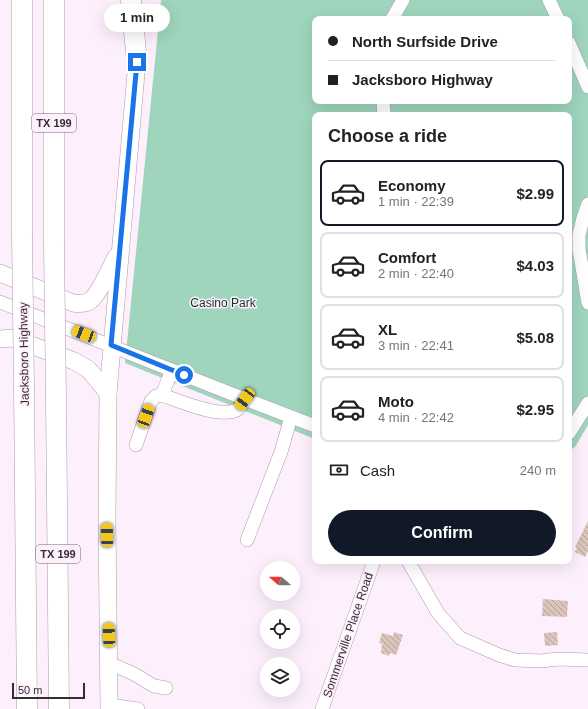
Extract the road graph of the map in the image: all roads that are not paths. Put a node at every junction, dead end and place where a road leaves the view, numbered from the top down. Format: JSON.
{"nodes":[{"id":1,"x":22,"y":0,"type":"edge"},
{"id":2,"x":54,"y":0,"type":"edge"},
{"id":3,"x":131,"y":0,"type":"edge"},
{"id":4,"x":403,"y":0,"type":"edge"},
{"id":5,"x":549,"y":0,"type":"edge"},
{"id":6,"x":394,"y":16,"type":"edge"},
{"id":7,"x":557,"y":16,"type":"edge"},
{"id":8,"x":572,"y":50,"type":"edge"},
{"id":9,"x":137,"y":62,"type":"joint"},
{"id":10,"x":588,"y":87,"type":"edge"},
{"id":11,"x":588,"y":204,"type":"edge"},
{"id":12,"x":120,"y":249,"type":"junction"},
{"id":13,"x":0,"y":273,"type":"edge"},
{"id":14,"x":0,"y":302,"type":"edge"},
{"id":15,"x":588,"y":303,"type":"edge"},
{"id":16,"x":0,"y":339,"type":"edge"},
{"id":17,"x":111,"y":345,"type":"junction"},
{"id":18,"x":172,"y":370,"type":"junction"},
{"id":19,"x":221,"y":389,"type":"junction"},
{"id":20,"x":108,"y":393,"type":"junction"},
{"id":21,"x":162,"y":395,"type":"junction"},
{"id":22,"x":245,"y":399,"type":"junction"},
{"id":23,"x":588,"y":403,"type":"edge"},
{"id":24,"x":211,"y":411,"type":"junction"},
{"id":25,"x":291,"y":417,"type":"junction"},
{"id":26,"x":312,"y":425,"type":"edge"},
{"id":27,"x":572,"y":429,"type":"edge"},
{"id":28,"x":136,"y":445,"type":"dead end"},
{"id":29,"x":247,"y":540,"type":"dead end"},
{"id":30,"x":373,"y":564,"type":"edge"},
{"id":31,"x":410,"y":564,"type":"edge"},
{"id":32,"x":588,"y":660,"type":"edge"},
{"id":33,"x":109,"y":663,"type":"junction"},
{"id":34,"x":166,"y":688,"type":"dead end"},
{"id":35,"x":109,"y":707,"type":"edge"},
{"id":36,"x":27,"y":709,"type":"edge"},
{"id":37,"x":59,"y":709,"type":"edge"},
{"id":38,"x":138,"y":709,"type":"edge"},
{"id":39,"x":322,"y":709,"type":"edge"}],
"edges":[{"from":1,"to":36,"type":"highway","name":"Jacksboro Highway","number":"TX 199","bridge":true},
{"from":2,"to":37,"type":"highway","number":"TX 199","bridge":true},
{"from":3,"to":9,"type":"highway"},
{"from":4,"to":6,"type":"street"},
{"from":5,"to":7,"type":"street"},
{"from":8,"to":10,"type":"street"},
{"from":9,"to":12,"type":"main road"},
{"from":11,"to":15,"type":"street"},
{"from":12,"to":13,"type":"main road"},
{"from":12,"to":17,"type":"main road"},
{"from":14,"to":17,"type":"street"},
{"from":16,"to":20,"type":"main road"},
{"from":17,"to":18,"type":"street"},
{"from":17,"to":20,"type":"main road"},
{"from":18,"to":19,"type":"street"},
{"from":18,"to":21,"type":"street"},
{"from":19,"to":22,"type":"street"},
{"from":19,"to":24,"type":"street"},
{"from":20,"to":33,"type":"main road"},
{"from":21,"to":24,"type":"street"},
{"from":21,"to":28,"type":"street"},
{"from":22,"to":24,"type":"street"},
{"from":22,"to":25,"type":"street"},
{"from":23,"to":27,"type":"street"},
{"from":25,"to":26,"type":"street"},
{"from":25,"to":29,"type":"street"},
{"from":30,"to":39,"type":"street","name":"Sommerville Place Road"},
{"from":31,"to":32,"type":"street"},
{"from":33,"to":34,"type":"street"},
{"from":33,"to":35,"type":"main road"},
{"from":35,"to":38,"type":"street"}]}
